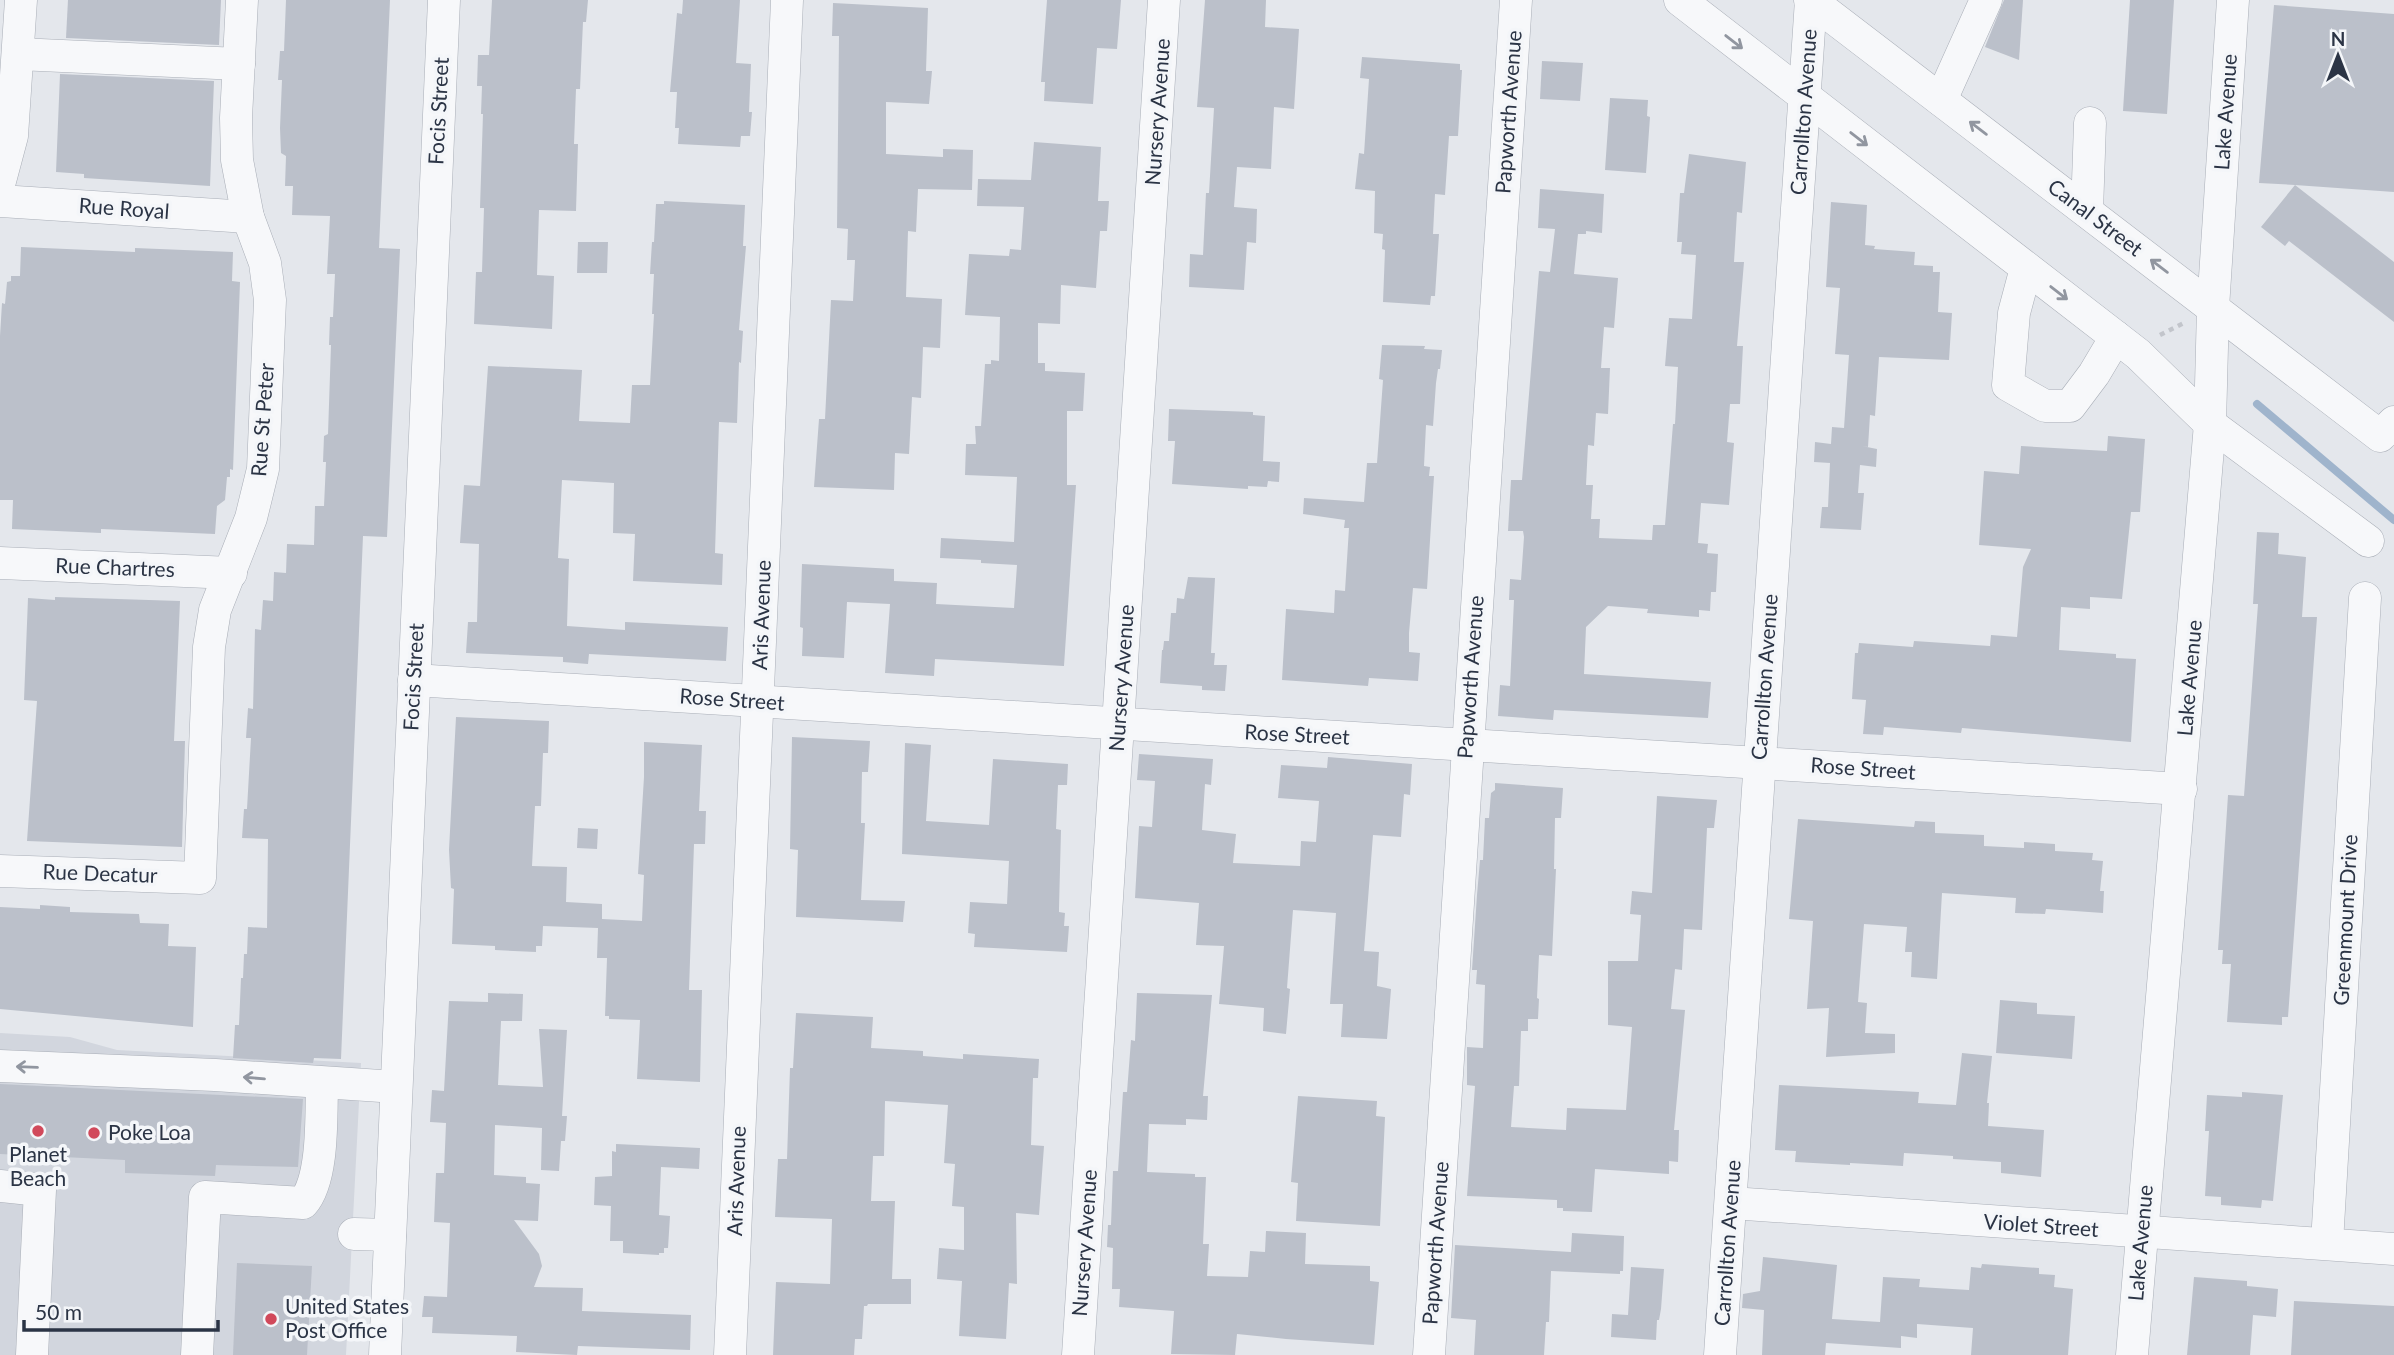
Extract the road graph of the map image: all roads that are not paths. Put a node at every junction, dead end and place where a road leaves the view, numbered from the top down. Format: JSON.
{"nodes":[{"id":1,"x":20,"y":0,"type":"edge"},
{"id":2,"x":242,"y":0,"type":"edge"},
{"id":3,"x":444,"y":0,"type":"edge"},
{"id":4,"x":787,"y":0,"type":"edge"},
{"id":5,"x":1164,"y":0,"type":"edge"},
{"id":6,"x":1516,"y":0,"type":"edge"},
{"id":7,"x":1681,"y":0,"type":"edge"},
{"id":8,"x":1811,"y":0,"type":"edge"},
{"id":9,"x":1986,"y":0,"type":"edge"},
{"id":10,"x":2233,"y":0,"type":"edge"},
{"id":11,"x":18,"y":54,"type":"junction"},
{"id":12,"x":239,"y":64,"type":"junction"},
{"id":13,"x":1805,"y":97,"type":"junction"},
{"id":14,"x":1941,"y":100,"type":"junction"},
{"id":15,"x":2091,"y":123,"type":"dead end"},
{"id":16,"x":0,"y":181,"type":"edge"},
{"id":17,"x":0,"y":201,"type":"edge"},
{"id":18,"x":2087,"y":211,"type":"junction"},
{"id":19,"x":248,"y":216,"type":"junction"},
{"id":20,"x":2026,"y":268,"type":"junction"},
{"id":21,"x":2213,"y":308,"type":"junction"},
{"id":22,"x":2116,"y":337,"type":"junction"},
{"id":23,"x":2210,"y":424,"type":"junction"},
{"id":24,"x":2387,"y":429,"type":"edge"},
{"id":25,"x":2368,"y":541,"type":"dead end"},
{"id":26,"x":0,"y":563,"type":"edge"},
{"id":27,"x":231,"y":573,"type":"junction"},
{"id":28,"x":2365,"y":598,"type":"dead end"},
{"id":29,"x":414,"y":680,"type":"junction"},
{"id":30,"x":758,"y":701,"type":"junction"},
{"id":31,"x":1119,"y":724,"type":"junction"},
{"id":32,"x":1467,"y":745,"type":"junction"},
{"id":33,"x":1759,"y":763,"type":"junction"},
{"id":34,"x":2181,"y":789,"type":"junction"},
{"id":35,"x":0,"y":871,"type":"edge"},
{"id":36,"x":200,"y":878,"type":"joint"},
{"id":37,"x":0,"y":1066,"type":"edge"},
{"id":38,"x":323,"y":1084,"type":"junction"},
{"id":39,"x":396,"y":1087,"type":"junction"},
{"id":40,"x":0,"y":1186,"type":"edge"},
{"id":41,"x":1731,"y":1203,"type":"junction"},
{"id":42,"x":2141,"y":1233,"type":"junction"},
{"id":43,"x":354,"y":1234,"type":"dead end"},
{"id":44,"x":390,"y":1235,"type":"junction"},
{"id":45,"x":2328,"y":1243,"type":"junction"},
{"id":46,"x":2394,"y":1249,"type":"edge"},
{"id":47,"x":32,"y":1355,"type":"edge"},
{"id":48,"x":197,"y":1355,"type":"edge"},
{"id":49,"x":385,"y":1355,"type":"edge"},
{"id":50,"x":730,"y":1355,"type":"edge"},
{"id":51,"x":1078,"y":1355,"type":"edge"},
{"id":52,"x":1429,"y":1355,"type":"edge"},
{"id":53,"x":1720,"y":1355,"type":"edge"},
{"id":54,"x":2132,"y":1355,"type":"edge"}],
"edges":[{"from":1,"to":11,"type":"street"},
{"from":2,"to":12,"type":"street","name":"Rue St Peter"},
{"from":3,"to":29,"type":"street","name":"Focis Street"},
{"from":4,"to":30,"type":"street","name":"Aris Avenue"},
{"from":5,"to":31,"type":"street","name":"Nursery Avenue"},
{"from":6,"to":32,"type":"street","name":"Papworth Avenue"},
{"from":7,"to":13,"type":"street","one_way":true},
{"from":8,"to":13,"type":"street","name":"Carrollton Avenue"},
{"from":8,"to":14,"type":"street","name":"Canal Street"},
{"from":9,"to":14,"type":"street"},
{"from":10,"to":21,"type":"street","name":"Lake Avenue"},
{"from":11,"to":12,"type":"street"},
{"from":11,"to":16,"type":"street"},
{"from":12,"to":19,"type":"street","name":"Rue St Peter"},
{"from":13,"to":20,"type":"street","one_way":true},
{"from":13,"to":33,"type":"street","name":"Carrollton Avenue"},
{"from":18,"to":14,"type":"street","name":"Canal Street","one_way":true},
{"from":15,"to":18,"type":"street"},
{"from":17,"to":19,"type":"street","name":"Rue Royal"},
{"from":21,"to":18,"type":"street","name":"Canal Street","one_way":true},
{"from":19,"to":27,"type":"street","name":"Rue St Peter"},
{"from":20,"to":22,"type":"street","one_way":true},
{"from":20,"to":22,"type":"street"},
{"from":21,"to":23,"type":"street","name":"Lake Avenue"},
{"from":21,"to":24,"type":"street","name":"Canal Street"},
{"from":22,"to":23,"type":"street"},
{"from":23,"to":25,"type":"street"},
{"from":23,"to":34,"type":"street","name":"Lake Avenue"},
{"from":26,"to":27,"type":"street","name":"Rue Chartres"},
{"from":27,"to":36,"type":"street","name":"Rue St Peter"},
{"from":28,"to":45,"type":"street","name":"Greenmount Drive"},
{"from":29,"to":30,"type":"street","name":"Rose Street"},
{"from":29,"to":39,"type":"street","name":"Focis Street"},
{"from":30,"to":31,"type":"street","name":"Rose Street"},
{"from":30,"to":50,"type":"street","name":"Aris Avenue"},
{"from":31,"to":32,"type":"street","name":"Rose Street"},
{"from":31,"to":51,"type":"street","name":"Nursery Avenue"},
{"from":32,"to":33,"type":"street","name":"Rose Street"},
{"from":32,"to":52,"type":"street","name":"Papworth Avenue"},
{"from":33,"to":34,"type":"street","name":"Rose Street"},
{"from":33,"to":41,"type":"street","name":"Carrollton Avenue"},
{"from":34,"to":42,"type":"street","name":"Lake Avenue"},
{"from":35,"to":36,"type":"street","name":"Rue Decatur"},
{"from":38,"to":37,"type":"street","one_way":true},
{"from":38,"to":39,"type":"street"},
{"from":38,"to":48,"type":"street"},
{"from":39,"to":44,"type":"street","name":"Focis Street"},
{"from":40,"to":47,"type":"street"},
{"from":41,"to":42,"type":"street","name":"Violet Street"},
{"from":41,"to":53,"type":"street","name":"Carrollton Avenue"},
{"from":42,"to":45,"type":"street","name":"Violet Street"},
{"from":42,"to":54,"type":"street","name":"Lake Avenue"},
{"from":43,"to":44,"type":"street"},
{"from":44,"to":49,"type":"street","name":"Focis Street"},
{"from":45,"to":46,"type":"street","name":"Violet Street"}]}
